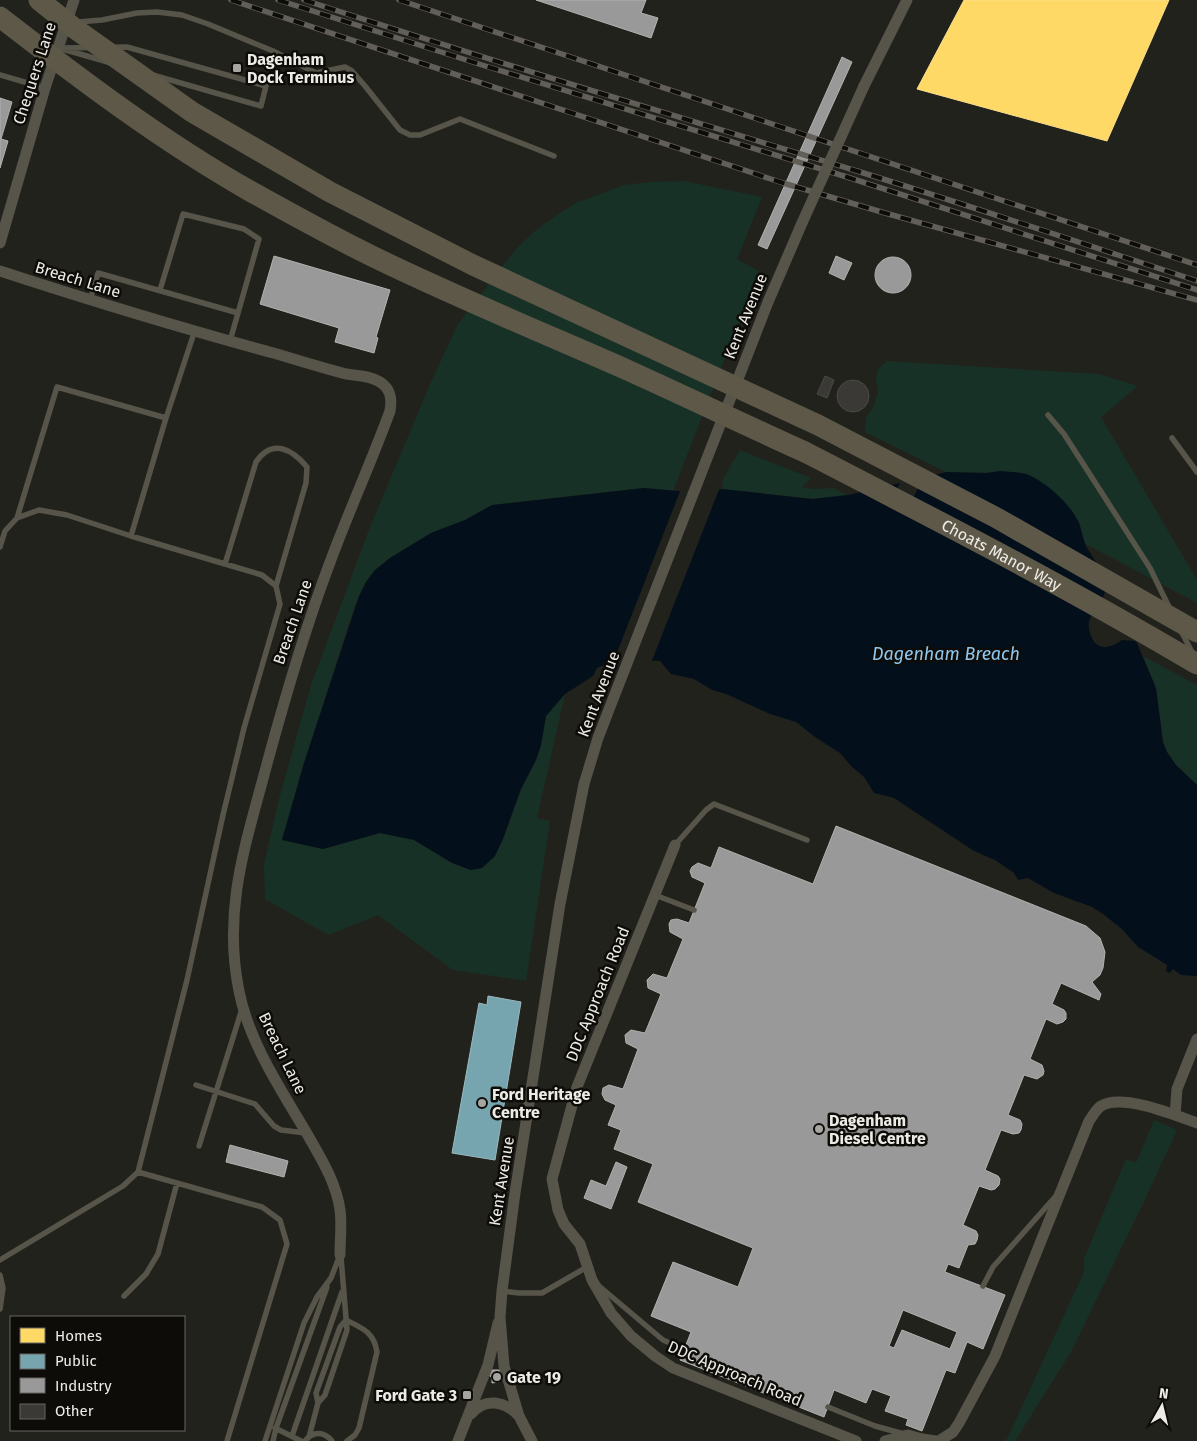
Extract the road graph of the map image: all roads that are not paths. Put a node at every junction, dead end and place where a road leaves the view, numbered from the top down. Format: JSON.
{"nodes":[{"id":1,"x":39,"y":0,"type":"edge"},
{"id":2,"x":74,"y":0,"type":"edge"},
{"id":3,"x":907,"y":0,"type":"edge"},
{"id":4,"x":0,"y":17,"type":"edge"},
{"id":5,"x":67,"y":22,"type":"junction"},
{"id":6,"x":59,"y":48,"type":"junction"},
{"id":7,"x":0,"y":75,"type":"edge"},
{"id":8,"x":45,"y":88,"type":"junction"},
{"id":9,"x":554,"y":156,"type":"dead end"},
{"id":10,"x":0,"y":239,"type":"edge"},
{"id":11,"x":0,"y":271,"type":"edge"},
{"id":12,"x":160,"y":290,"type":"junction"},
{"id":13,"x":90,"y":300,"type":"junction"},
{"id":14,"x":238,"y":313,"type":"junction"},
{"id":15,"x":195,"y":330,"type":"junction"},
{"id":16,"x":230,"y":342,"type":"junction"},
{"id":17,"x":1048,"y":415,"type":"dead end"},
{"id":18,"x":166,"y":418,"type":"junction"},
{"id":19,"x":1172,"y":438,"type":"dead end"},
{"id":20,"x":1197,"y":472,"type":"edge"},
{"id":21,"x":18,"y":518,"type":"junction"},
{"id":22,"x":131,"y":536,"type":"junction"},
{"id":23,"x":0,"y":547,"type":"edge"},
{"id":24,"x":224,"y":564,"type":"junction"},
{"id":25,"x":276,"y":586,"type":"junction"},
{"id":26,"x":1197,"y":632,"type":"edge"},
{"id":27,"x":1197,"y":663,"type":"edge"},
{"id":28,"x":807,"y":840,"type":"dead end"},
{"id":29,"x":675,"y":845,"type":"joint"},
{"id":30,"x":655,"y":896,"type":"junction"},
{"id":31,"x":694,"y":910,"type":"dead end"},
{"id":32,"x":243,"y":1007,"type":"junction"},
{"id":33,"x":1197,"y":1039,"type":"edge"},
{"id":34,"x":196,"y":1084,"type":"dead end"},
{"id":35,"x":217,"y":1090,"type":"junction"},
{"id":36,"x":1175,"y":1116,"type":"junction"},
{"id":37,"x":1197,"y":1123,"type":"edge"},
{"id":38,"x":306,"y":1133,"type":"junction"},
{"id":39,"x":199,"y":1146,"type":"dead end"},
{"id":40,"x":138,"y":1172,"type":"junction"},
{"id":41,"x":177,"y":1183,"type":"junction"},
{"id":42,"x":1062,"y":1189,"type":"junction"},
{"id":43,"x":340,"y":1255,"type":"junction"},
{"id":44,"x":0,"y":1260,"type":"edge"},
{"id":45,"x":587,"y":1267,"type":"junction"},
{"id":46,"x":0,"y":1275,"type":"edge"},
{"id":47,"x":330,"y":1278,"type":"junction"},
{"id":48,"x":592,"y":1280,"type":"junction"},
{"id":49,"x":982,"y":1286,"type":"dead end"},
{"id":50,"x":343,"y":1289,"type":"junction"},
{"id":51,"x":502,"y":1291,"type":"junction"},
{"id":52,"x":124,"y":1296,"type":"dead end"},
{"id":53,"x":0,"y":1309,"type":"edge"},
{"id":54,"x":500,"y":1316,"type":"junction"},
{"id":55,"x":346,"y":1320,"type":"junction"},
{"id":56,"x":684,"y":1349,"type":"dead end"},
{"id":57,"x":828,"y":1407,"type":"dead end"},
{"id":58,"x":519,"y":1416,"type":"junction"},
{"id":59,"x":467,"y":1420,"type":"junction"},
{"id":60,"x":273,"y":1427,"type":"junction"},
{"id":61,"x":908,"y":1435,"type":"junction"},
{"id":62,"x":292,"y":1436,"type":"junction"},
{"id":63,"x":307,"y":1439,"type":"edge"},
{"id":64,"x":227,"y":1441,"type":"edge"},
{"id":65,"x":265,"y":1441,"type":"edge"},
{"id":66,"x":273,"y":1441,"type":"edge"},
{"id":67,"x":301,"y":1441,"type":"edge"},
{"id":68,"x":332,"y":1441,"type":"edge"},
{"id":69,"x":347,"y":1441,"type":"edge"},
{"id":70,"x":458,"y":1441,"type":"edge"},
{"id":71,"x":532,"y":1441,"type":"edge"},
{"id":72,"x":856,"y":1441,"type":"edge"},
{"id":73,"x":885,"y":1441,"type":"edge"},
{"id":74,"x":937,"y":1441,"type":"edge"}],
"edges":[{"from":1,"to":26,"type":"highway","name":"Choats Manor Way","bridge":true},
{"from":2,"to":5,"type":"street","name":"Chequers Lane"},
{"from":3,"to":51,"type":"street","name":"Kent Avenue","bridge":true},
{"from":4,"to":27,"type":"highway","name":"Choats Manor Way","bridge":true},
{"from":5,"to":6,"type":"street","name":"Chequers Lane"},
{"from":5,"to":9,"type":"lane"},
{"from":6,"to":6,"type":"lane"},
{"from":6,"to":8,"type":"street","name":"Chequers Lane"},
{"from":7,"to":8,"type":"lane"},
{"from":8,"to":10,"type":"street","name":"Chequers Lane"},
{"from":11,"to":13,"type":"street","name":"Breach Lane"},
{"from":12,"to":13,"type":"lane"},
{"from":12,"to":14,"type":"lane"},
{"from":12,"to":14,"type":"lane"},
{"from":13,"to":15,"type":"street","name":"Breach Lane"},
{"from":14,"to":16,"type":"lane"},
{"from":15,"to":16,"type":"street","name":"Breach Lane"},
{"from":15,"to":18,"type":"lane"},
{"from":16,"to":32,"type":"street","name":"Breach Lane"},
{"from":17,"to":27,"type":"lane"},
{"from":18,"to":21,"type":"lane"},
{"from":18,"to":22,"type":"lane"},
{"from":19,"to":20,"type":"lane"},
{"from":21,"to":22,"type":"lane"},
{"from":21,"to":23,"type":"lane"},
{"from":22,"to":24,"type":"lane"},
{"from":24,"to":25,"type":"lane"},
{"from":24,"to":25,"type":"lane"},
{"from":25,"to":40,"type":"lane"},
{"from":28,"to":29,"type":"lane"},
{"from":29,"to":30,"type":"street","name":"DDC Approach Road"},
{"from":30,"to":31,"type":"lane"},
{"from":30,"to":45,"type":"street","name":"DDC Approach Road"},
{"from":32,"to":35,"type":"lane"},
{"from":32,"to":38,"type":"street","name":"Breach Lane"},
{"from":33,"to":36,"type":"street"},
{"from":34,"to":35,"type":"lane"},
{"from":35,"to":38,"type":"lane"},
{"from":35,"to":39,"type":"lane"},
{"from":36,"to":37,"type":"street"},
{"from":36,"to":42,"type":"street"},
{"from":38,"to":43,"type":"street","name":"Breach Lane"},
{"from":40,"to":41,"type":"lane"},
{"from":40,"to":44,"type":"lane"},
{"from":41,"to":52,"type":"lane"},
{"from":41,"to":64,"type":"lane"},
{"from":42,"to":49,"type":"lane"},
{"from":42,"to":74,"type":"street"},
{"from":43,"to":47,"type":"lane"},
{"from":43,"to":50,"type":"lane"},
{"from":45,"to":48,"type":"street","name":"DDC Approach Road"},
{"from":45,"to":51,"type":"lane"},
{"from":46,"to":53,"type":"lane"},
{"from":47,"to":60,"type":"lane"},
{"from":47,"to":60,"type":"lane"},
{"from":48,"to":56,"type":"lane"},
{"from":48,"to":72,"type":"street","name":"DDC Approach Road"},
{"from":50,"to":55,"type":"lane"},
{"from":50,"to":62,"type":"lane"},
{"from":51,"to":54,"type":"street","name":"Kent Avenue"},
{"from":54,"to":58,"type":"street","name":"Kent Avenue"},
{"from":54,"to":59,"type":"street"},
{"from":55,"to":63,"type":"lane"},
{"from":55,"to":69,"type":"lane"},
{"from":57,"to":61,"type":"lane"},
{"from":58,"to":59,"type":"street"},
{"from":58,"to":71,"type":"street","name":"Kent Avenue"},
{"from":59,"to":70,"type":"street"},
{"from":60,"to":62,"type":"lane"},
{"from":60,"to":65,"type":"lane"},
{"from":60,"to":66,"type":"lane"},
{"from":61,"to":73,"type":"street"},
{"from":61,"to":74,"type":"street"},
{"from":62,"to":67,"type":"lane"},
{"from":63,"to":68,"type":"lane"}]}
